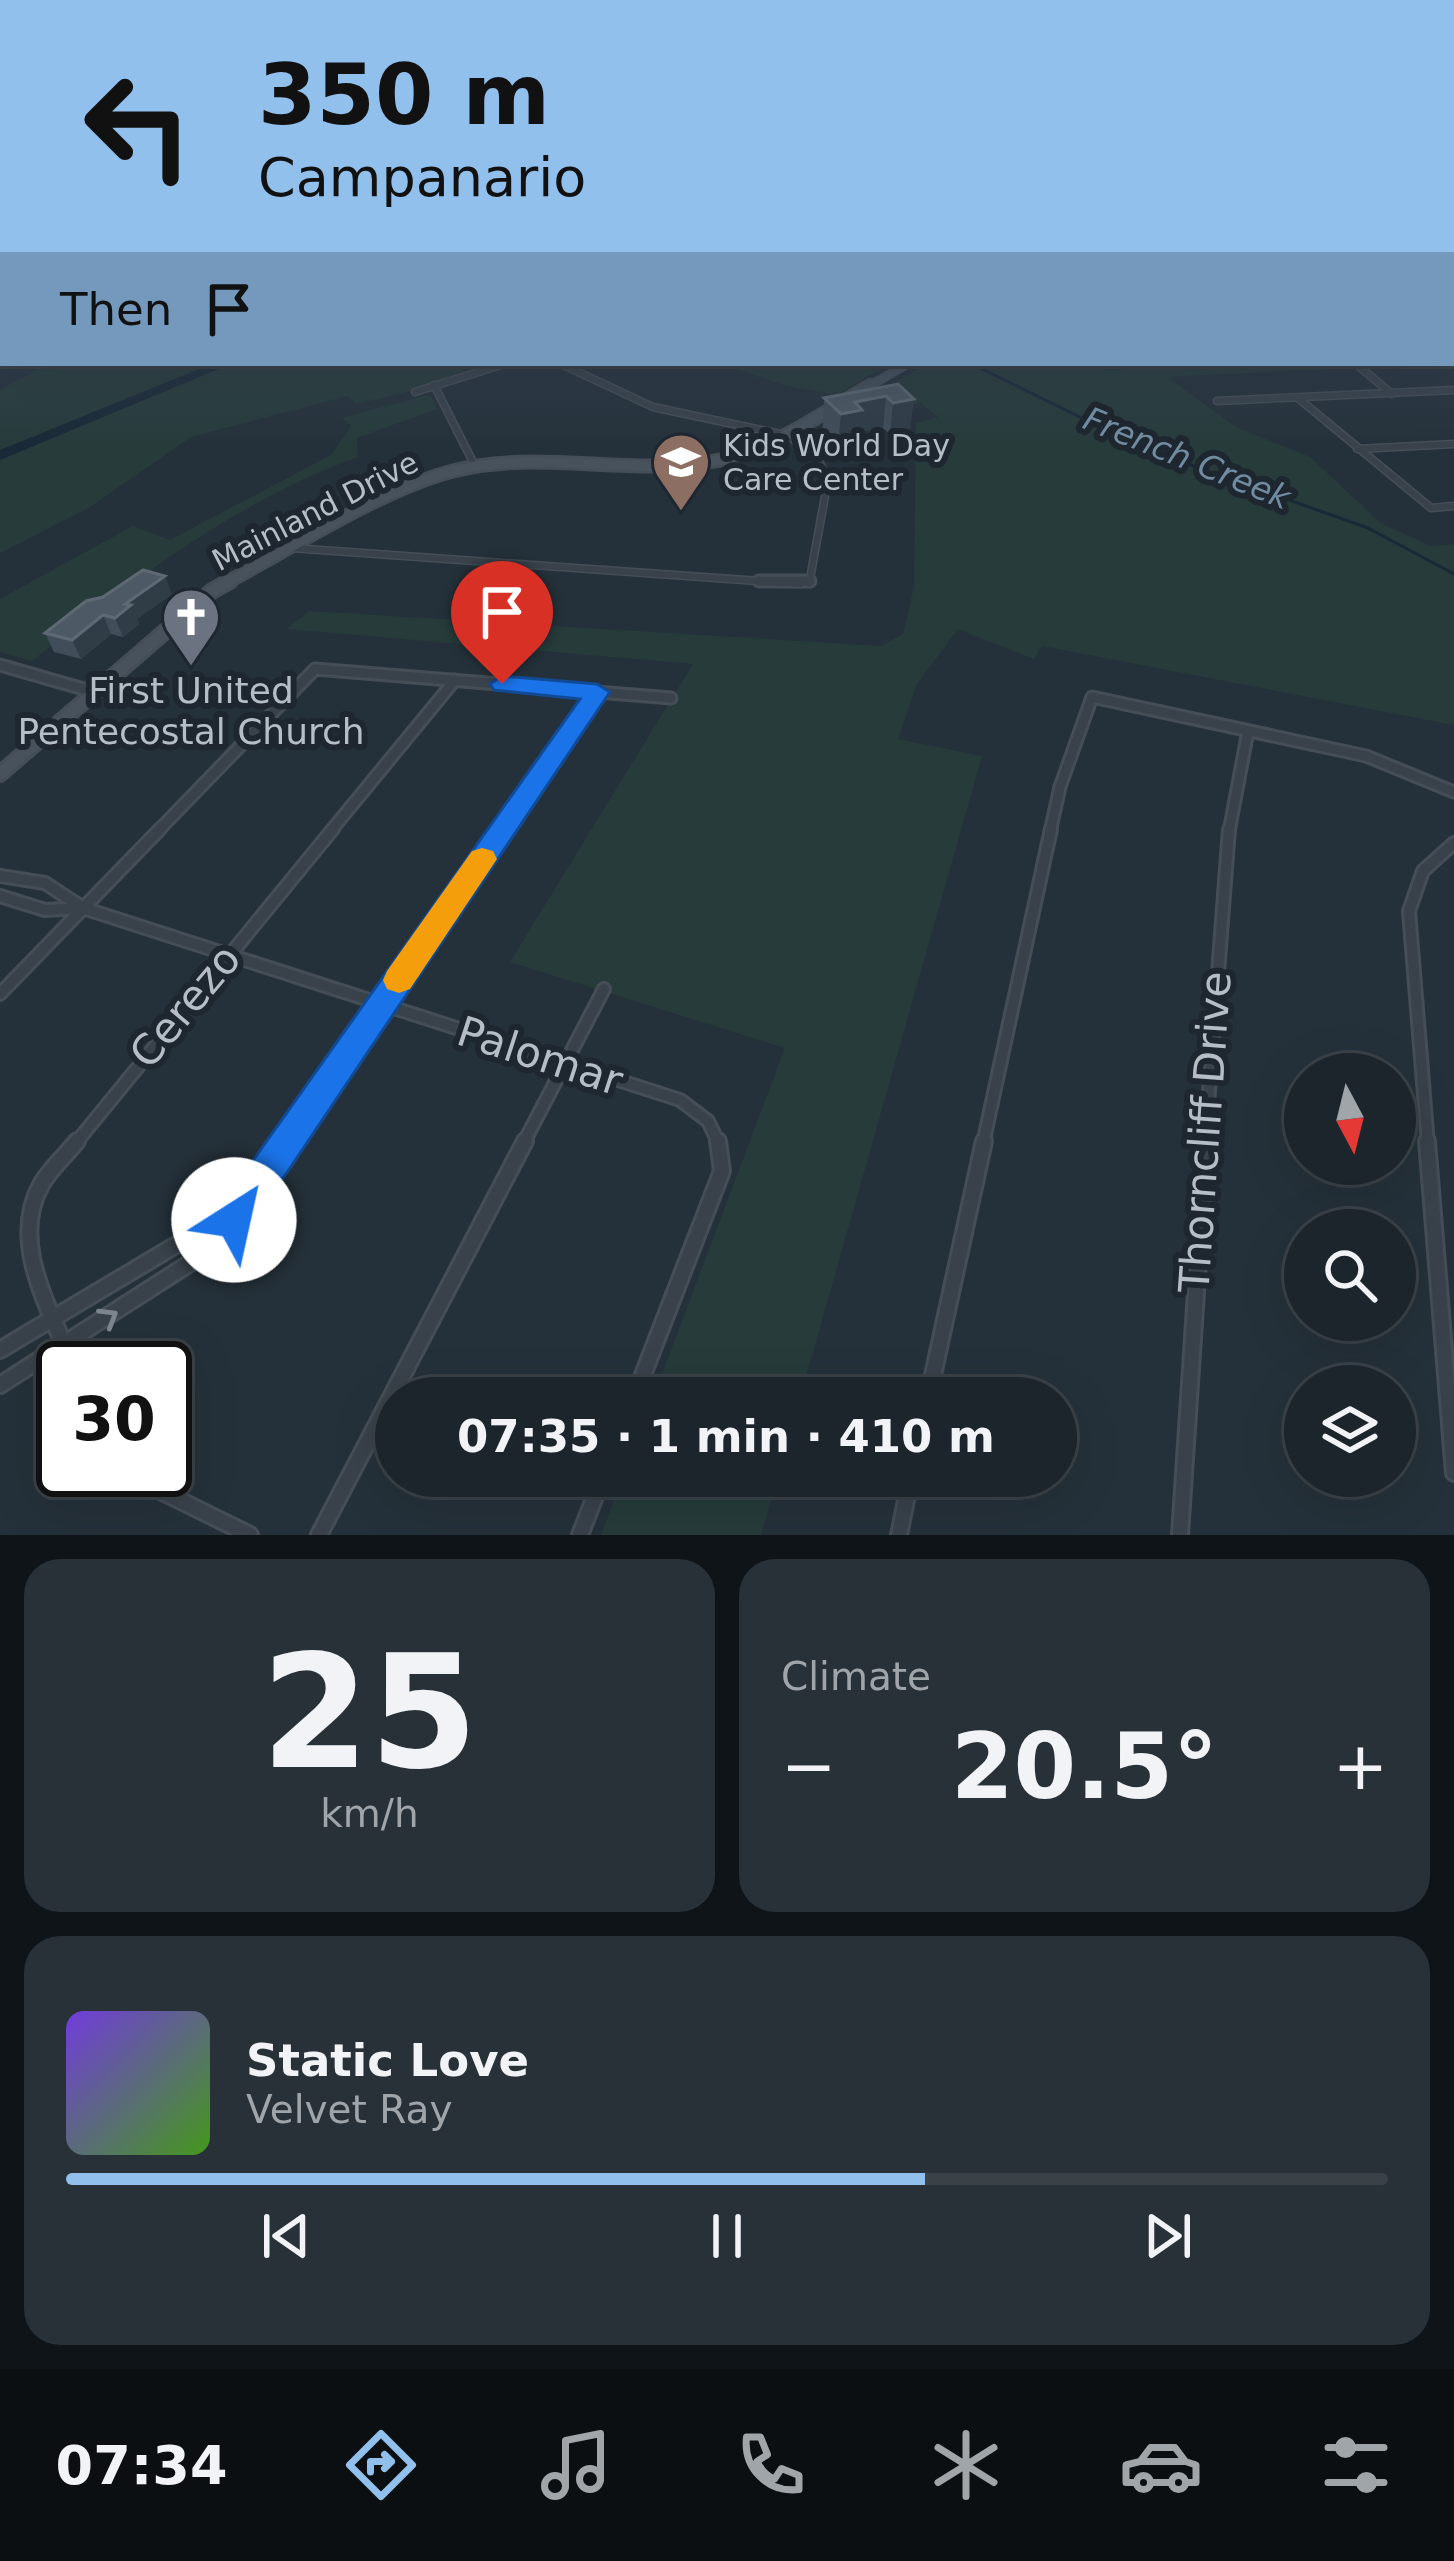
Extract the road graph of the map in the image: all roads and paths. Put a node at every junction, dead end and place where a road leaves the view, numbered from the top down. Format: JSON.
{"nodes":[{"id":1,"x":497,"y":366,"type":"edge"},
{"id":2,"x":566,"y":366,"type":"edge"},
{"id":3,"x":904,"y":366,"type":"edge"},
{"id":4,"x":1359,"y":366,"type":"edge"},
{"id":5,"x":434,"y":386,"type":"junction"},
{"id":6,"x":1454,"y":390,"type":"edge"},
{"id":7,"x":415,"y":392,"type":"dead end"},
{"id":8,"x":1392,"y":394,"type":"junction"},
{"id":9,"x":1298,"y":398,"type":"junction"},
{"id":10,"x":1217,"y":400,"type":"dead end"},
{"id":11,"x":785,"y":435,"type":"junction"},
{"id":12,"x":1454,"y":444,"type":"edge"},
{"id":13,"x":1357,"y":449,"type":"junction"},
{"id":14,"x":476,"y":466,"type":"junction"},
{"id":15,"x":1454,"y":506,"type":"edge"},
{"id":16,"x":288,"y":548,"type":"junction"},
{"id":17,"x":0,"y":665,"type":"edge"},
{"id":18,"x":455,"y":680,"type":"junction"},
{"id":19,"x":94,"y":692,"type":"junction"},
{"id":20,"x":597,"y":692,"type":"junction"},
{"id":21,"x":671,"y":698,"type":"dead end"},
{"id":22,"x":1248,"y":730,"type":"junction"},
{"id":23,"x":0,"y":774,"type":"edge"},
{"id":24,"x":1454,"y":792,"type":"edge"},
{"id":25,"x":1454,"y":843,"type":"edge"},
{"id":26,"x":0,"y":875,"type":"edge"},
{"id":27,"x":49,"y":885,"type":"junction"},
{"id":28,"x":0,"y":896,"type":"edge"},
{"id":29,"x":29,"y":905,"type":"junction"},
{"id":30,"x":83,"y":908,"type":"junction"},
{"id":31,"x":228,"y":955,"type":"junction"},
{"id":32,"x":604,"y":988,"type":"dead end"},
{"id":33,"x":0,"y":994,"type":"edge"},
{"id":34,"x":382,"y":1004,"type":"junction"},
{"id":35,"x":565,"y":1064,"type":"junction"},
{"id":36,"x":256,"y":1190,"type":"junction"},
{"id":37,"x":53,"y":1316,"type":"junction"},
{"id":38,"x":65,"y":1341,"type":"edge"},
{"id":39,"x":69,"y":1341,"type":"edge"},
{"id":40,"x":0,"y":1350,"type":"edge"},
{"id":41,"x":36,"y":1362,"type":"edge"},
{"id":42,"x":642,"y":1377,"type":"edge"},
{"id":43,"x":933,"y":1377,"type":"edge"},
{"id":44,"x":0,"y":1385,"type":"edge"},
{"id":45,"x":1454,"y":1473,"type":"edge"},
{"id":46,"x":173,"y":1497,"type":"edge"},
{"id":47,"x":595,"y":1497,"type":"edge"},
{"id":48,"x":906,"y":1497,"type":"edge"},
{"id":49,"x":250,"y":1535,"type":"edge"},
{"id":50,"x":319,"y":1535,"type":"edge"},
{"id":51,"x":580,"y":1535,"type":"edge"},
{"id":52,"x":898,"y":1535,"type":"edge"},
{"id":53,"x":1180,"y":1535,"type":"edge"}],
"edges":[{"from":1,"to":5,"type":"street"},
{"from":2,"to":11,"type":"street"},
{"from":3,"to":11,"type":"main road","name":"Mainland Drive"},
{"from":4,"to":8,"type":"street"},
{"from":5,"to":7,"type":"street"},
{"from":5,"to":14,"type":"street"},
{"from":6,"to":8,"type":"street"},
{"from":8,"to":9,"type":"street"},
{"from":9,"to":10,"type":"street"},
{"from":9,"to":13,"type":"street"},
{"from":11,"to":14,"type":"main road","name":"Mainland Drive"},
{"from":11,"to":16,"type":"street"},
{"from":12,"to":13,"type":"street"},
{"from":13,"to":15,"type":"street"},
{"from":14,"to":16,"type":"main road","name":"Mainland Drive"},
{"from":16,"to":19,"type":"main road","name":"Mainland Drive"},
{"from":17,"to":19,"type":"street"},
{"from":18,"to":20,"type":"street"},
{"from":18,"to":30,"type":"street"},
{"from":18,"to":31,"type":"street","name":"Cerezo"},
{"from":19,"to":23,"type":"main road","name":"Mainland Drive"},
{"from":20,"to":21,"type":"street"},
{"from":20,"to":34,"type":"street"},
{"from":22,"to":24,"type":"street"},
{"from":22,"to":43,"type":"street"},
{"from":22,"to":53,"type":"street","name":"Thorncliff Drive"},
{"from":25,"to":45,"type":"street"},
{"from":26,"to":27,"type":"street","name":"Palomar"},
{"from":27,"to":29,"type":"street"},
{"from":27,"to":30,"type":"street","name":"Palomar"},
{"from":28,"to":29,"type":"street","name":"Palomar"},
{"from":29,"to":30,"type":"street","name":"Palomar"},
{"from":30,"to":31,"type":"street","name":"Palomar"},
{"from":30,"to":33,"type":"street"},
{"from":31,"to":34,"type":"street","name":"Palomar"},
{"from":31,"to":37,"type":"street","name":"Cerezo"},
{"from":32,"to":35,"type":"street"},
{"from":34,"to":35,"type":"street","name":"Palomar"},
{"from":34,"to":36,"type":"street"},
{"from":35,"to":42,"type":"street","name":"Palomar"},
{"from":35,"to":50,"type":"street"},
{"from":36,"to":37,"type":"street"},
{"from":39,"to":36,"type":"street","one_way":true},
{"from":37,"to":38,"type":"street","name":"Cerezo"},
{"from":37,"to":40,"type":"street"},
{"from":41,"to":44,"type":"street"},
{"from":46,"to":49,"type":"street"},
{"from":47,"to":51,"type":"street"},
{"from":48,"to":52,"type":"street"}]}
